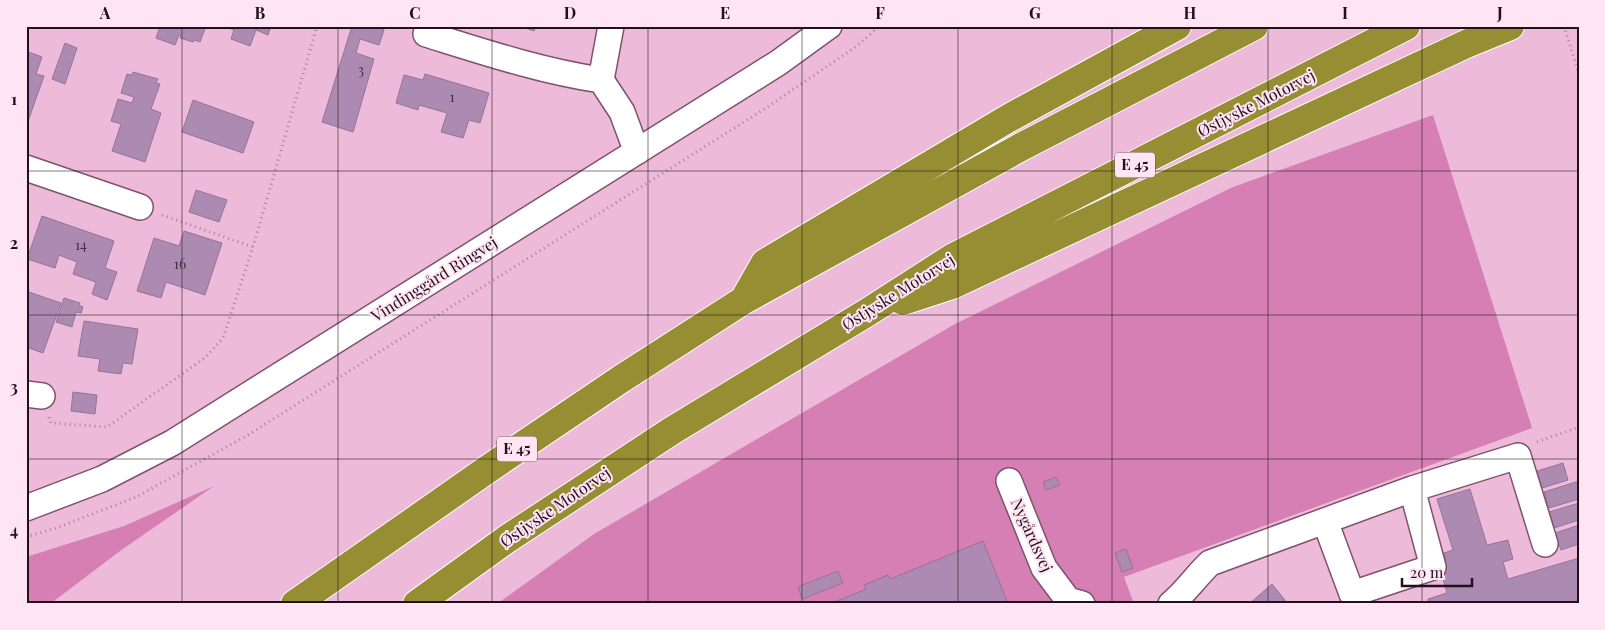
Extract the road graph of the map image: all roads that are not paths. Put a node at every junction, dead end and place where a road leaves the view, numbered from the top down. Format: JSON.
{"nodes":[{"id":1,"x":611,"y":26,"type":"edge"},
{"id":2,"x":829,"y":26,"type":"edge"},
{"id":3,"x":1177,"y":26,"type":"edge"},
{"id":4,"x":1254,"y":26,"type":"edge"},
{"id":5,"x":1406,"y":26,"type":"edge"},
{"id":6,"x":1510,"y":26,"type":"edge"},
{"id":7,"x":426,"y":34,"type":"dead end"},
{"id":8,"x":601,"y":80,"type":"junction"},
{"id":9,"x":638,"y":151,"type":"junction"},
{"id":10,"x":26,"y":168,"type":"edge"},
{"id":11,"x":140,"y":207,"type":"road end"},
{"id":12,"x":744,"y":300,"type":"junction"},
{"id":13,"x":868,"y":312,"type":"junction"},
{"id":14,"x":1009,"y":481,"type":"dead end"},
{"id":15,"x":1412,"y":489,"type":"junction"},
{"id":16,"x":26,"y":508,"type":"edge"},
{"id":17,"x":1325,"y":521,"type":"junction"},
{"id":18,"x":1545,"y":544,"type":"dead end"},
{"id":19,"x":295,"y":604,"type":"edge"},
{"id":20,"x":417,"y":604,"type":"edge"},
{"id":21,"x":1082,"y":604,"type":"edge"},
{"id":22,"x":1171,"y":604,"type":"edge"}],
"edges":[{"from":1,"to":8,"type":"street"},
{"from":2,"to":9,"type":"street","name":"Vindinggård Ringvej"},
{"from":3,"to":12,"type":"highway"},
{"from":4,"to":12,"type":"highway","number":"E 45"},
{"from":5,"to":13,"type":"highway","name":"Østjyske Motorvej","number":"E 45"},
{"from":6,"to":13,"type":"highway"},
{"from":7,"to":8,"type":"street"},
{"from":8,"to":9,"type":"street"},
{"from":9,"to":16,"type":"street","name":"Vindinggård Ringvej"},
{"from":10,"to":11,"type":"street"},
{"from":12,"to":19,"type":"highway","number":"E 45"},
{"from":13,"to":20,"type":"highway","name":"Østjyske Motorvej","number":"E 45"},
{"from":14,"to":21,"type":"street","name":"Nygårdsvej"},
{"from":15,"to":17,"type":"street"},
{"from":15,"to":17,"type":"street"},
{"from":15,"to":18,"type":"street"},
{"from":17,"to":22,"type":"street"}]}
